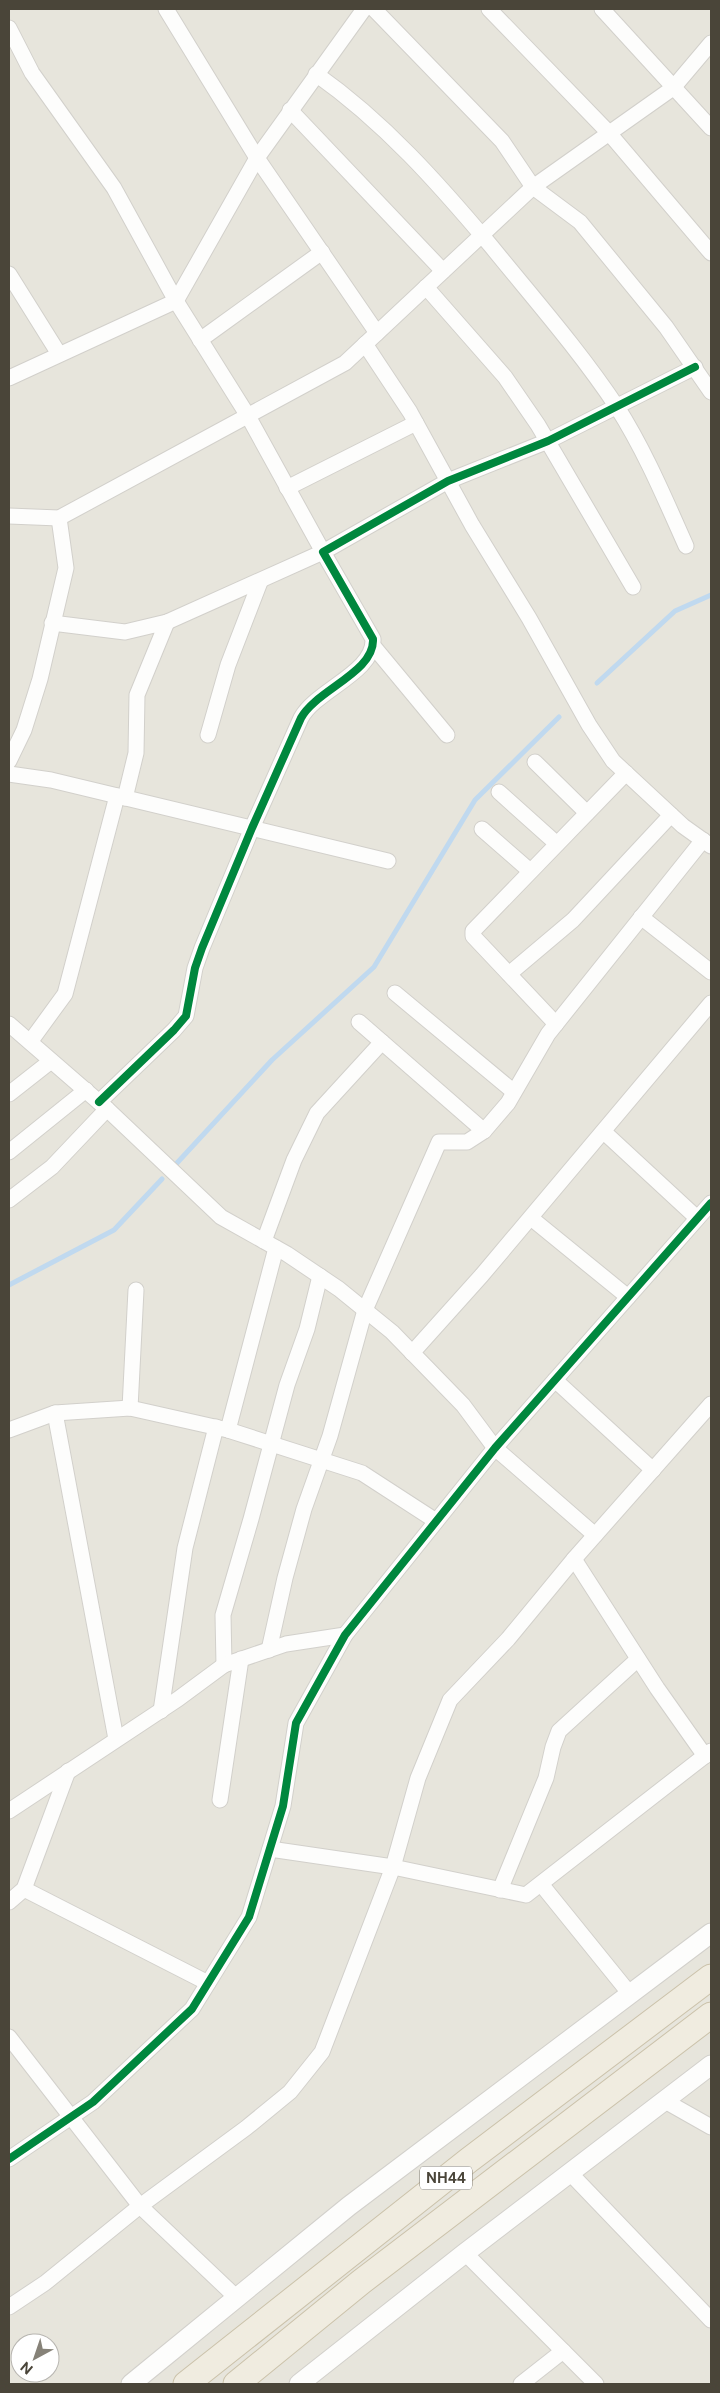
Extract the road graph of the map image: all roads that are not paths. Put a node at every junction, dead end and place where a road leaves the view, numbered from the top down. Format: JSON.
{"nodes":[{"id":1,"x":166,"y":9,"type":"edge"},
{"id":2,"x":364,"y":9,"type":"edge"},
{"id":3,"x":374,"y":9,"type":"edge"},
{"id":4,"x":489,"y":9,"type":"edge"},
{"id":5,"x":602,"y":9,"type":"edge"},
{"id":6,"x":9,"y":28,"type":"edge"},
{"id":7,"x":711,"y":43,"type":"edge"},
{"id":8,"x":316,"y":74,"type":"junction"},
{"id":9,"x":673,"y":88,"type":"junction"},
{"id":10,"x":290,"y":110,"type":"junction"},
{"id":11,"x":711,"y":128,"type":"edge"},
{"id":12,"x":610,"y":133,"type":"junction"},
{"id":13,"x":257,"y":158,"type":"junction"},
{"id":14,"x":534,"y":187,"type":"junction"},
{"id":15,"x":482,"y":236,"type":"junction"},
{"id":16,"x":322,"y":252,"type":"junction"},
{"id":17,"x":711,"y":253,"type":"edge"},
{"id":18,"x":443,"y":271,"type":"junction"},
{"id":19,"x":9,"y":274,"type":"edge"},
{"id":20,"x":426,"y":287,"type":"junction"},
{"id":21,"x":176,"y":302,"type":"junction"},
{"id":22,"x":377,"y":333,"type":"junction"},
{"id":23,"x":200,"y":340,"type":"junction"},
{"id":24,"x":365,"y":344,"type":"junction"},
{"id":25,"x":59,"y":354,"type":"junction"},
{"id":26,"x":695,"y":367,"type":"junction"},
{"id":27,"x":9,"y":378,"type":"edge"},
{"id":28,"x":711,"y":392,"type":"edge"},
{"id":29,"x":616,"y":407,"type":"junction"},
{"id":30,"x":248,"y":416,"type":"junction"},
{"id":31,"x":416,"y":423,"type":"junction"},
{"id":32,"x":548,"y":440,"type":"junction"},
{"id":33,"x":448,"y":481,"type":"junction"},
{"id":34,"x":287,"y":488,"type":"junction"},
{"id":35,"x":9,"y":516,"type":"edge"},
{"id":36,"x":59,"y":518,"type":"junction"},
{"id":37,"x":686,"y":546,"type":"dead end"},
{"id":38,"x":323,"y":552,"type":"junction"},
{"id":39,"x":260,"y":582,"type":"junction"},
{"id":40,"x":633,"y":587,"type":"dead end"},
{"id":41,"x":167,"y":622,"type":"junction"},
{"id":42,"x":52,"y":623,"type":"junction"},
{"id":43,"x":374,"y":647,"type":"junction"},
{"id":44,"x":208,"y":735,"type":"dead end"},
{"id":45,"x":447,"y":735,"type":"dead end"},
{"id":46,"x":9,"y":762,"type":"edge"},
{"id":47,"x":535,"y":762,"type":"dead end"},
{"id":48,"x":626,"y":773,"type":"junction"},
{"id":49,"x":9,"y":774,"type":"edge"},
{"id":50,"x":499,"y":792,"type":"dead end"},
{"id":51,"x":121,"y":797,"type":"junction"},
{"id":52,"x":587,"y":813,"type":"junction"},
{"id":53,"x":670,"y":814,"type":"junction"},
{"id":54,"x":252,"y":828,"type":"junction"},
{"id":55,"x":482,"y":829,"type":"dead end"},
{"id":56,"x":707,"y":843,"type":"edge"},
{"id":57,"x":557,"y":844,"type":"junction"},
{"id":58,"x":388,"y":861,"type":"dead end"},
{"id":59,"x":530,"y":872,"type":"junction"},
{"id":60,"x":641,"y":917,"type":"junction"},
{"id":61,"x":711,"y":972,"type":"edge"},
{"id":62,"x":509,"y":974,"type":"junction"},
{"id":63,"x":395,"y":993,"type":"dead end"},
{"id":64,"x":711,"y":1003,"type":"edge"},
{"id":65,"x":359,"y":1022,"type":"dead end"},
{"id":66,"x":9,"y":1024,"type":"edge"},
{"id":67,"x":556,"y":1024,"type":"junction"},
{"id":68,"x":30,"y":1042,"type":"junction"},
{"id":69,"x":382,"y":1042,"type":"junction"},
{"id":70,"x":51,"y":1061,"type":"junction"},
{"id":71,"x":86,"y":1090,"type":"junction"},
{"id":72,"x":514,"y":1092,"type":"junction"},
{"id":73,"x":9,"y":1094,"type":"edge"},
{"id":74,"x":103,"y":1105,"type":"junction"},
{"id":75,"x":484,"y":1131,"type":"junction"},
{"id":76,"x":604,"y":1132,"type":"junction"},
{"id":77,"x":9,"y":1152,"type":"edge"},
{"id":78,"x":9,"y":1200,"type":"edge"},
{"id":79,"x":711,"y":1202,"type":"edge"},
{"id":80,"x":531,"y":1218,"type":"junction"},
{"id":81,"x":697,"y":1218,"type":"junction"},
{"id":82,"x":270,"y":1245,"type":"junction"},
{"id":83,"x":320,"y":1276,"type":"junction"},
{"id":84,"x":136,"y":1290,"type":"dead end"},
{"id":85,"x":628,"y":1297,"type":"junction"},
{"id":86,"x":365,"y":1310,"type":"junction"},
{"id":87,"x":412,"y":1353,"type":"junction"},
{"id":88,"x":555,"y":1380,"type":"junction"},
{"id":89,"x":711,"y":1404,"type":"edge"},
{"id":90,"x":130,"y":1408,"type":"junction"},
{"id":91,"x":55,"y":1413,"type":"junction"},
{"id":92,"x":222,"y":1428,"type":"junction"},
{"id":93,"x":9,"y":1430,"type":"edge"},
{"id":94,"x":271,"y":1444,"type":"junction"},
{"id":95,"x":495,"y":1448,"type":"junction"},
{"id":96,"x":321,"y":1460,"type":"junction"},
{"id":97,"x":654,"y":1470,"type":"junction"},
{"id":98,"x":436,"y":1520,"type":"junction"},
{"id":99,"x":595,"y":1535,"type":"junction"},
{"id":100,"x":574,"y":1559,"type":"junction"},
{"id":101,"x":345,"y":1635,"type":"junction"},
{"id":102,"x":269,"y":1650,"type":"junction"},
{"id":103,"x":241,"y":1659,"type":"junction"},
{"id":104,"x":638,"y":1659,"type":"junction"},
{"id":105,"x":224,"y":1665,"type":"junction"},
{"id":106,"x":161,"y":1710,"type":"junction"},
{"id":107,"x":116,"y":1739,"type":"junction"},
{"id":108,"x":708,"y":1754,"type":"edge"},
{"id":109,"x":68,"y":1771,"type":"junction"},
{"id":110,"x":220,"y":1800,"type":"dead end"},
{"id":111,"x":9,"y":1811,"type":"edge"},
{"id":112,"x":270,"y":1849,"type":"junction"},
{"id":113,"x":393,"y":1867,"type":"junction"},
{"id":114,"x":541,"y":1884,"type":"junction"},
{"id":115,"x":24,"y":1889,"type":"junction"},
{"id":116,"x":500,"y":1890,"type":"junction"},
{"id":117,"x":9,"y":1902,"type":"edge"},
{"id":118,"x":711,"y":1933,"type":"edge"},
{"id":119,"x":711,"y":1978,"type":"edge"},
{"id":120,"x":208,"y":1983,"type":"junction"},
{"id":121,"x":630,"y":1994,"type":"junction"},
{"id":122,"x":711,"y":2015,"type":"edge"},
{"id":123,"x":9,"y":2037,"type":"edge"},
{"id":124,"x":711,"y":2065,"type":"edge"},
{"id":125,"x":665,"y":2101,"type":"junction"},
{"id":126,"x":72,"y":2117,"type":"junction"},
{"id":127,"x":711,"y":2127,"type":"edge"},
{"id":128,"x":9,"y":2159,"type":"edge"},
{"id":129,"x":570,"y":2173,"type":"junction"},
{"id":130,"x":140,"y":2206,"type":"junction"},
{"id":131,"x":465,"y":2252,"type":"junction"},
{"id":132,"x":237,"y":2298,"type":"junction"},
{"id":133,"x":9,"y":2307,"type":"edge"},
{"id":134,"x":711,"y":2320,"type":"edge"},
{"id":135,"x":563,"y":2351,"type":"junction"},
{"id":136,"x":131,"y":2384,"type":"edge"},
{"id":137,"x":186,"y":2384,"type":"edge"},
{"id":138,"x":236,"y":2384,"type":"edge"},
{"id":139,"x":299,"y":2384,"type":"edge"},
{"id":140,"x":521,"y":2384,"type":"edge"},
{"id":141,"x":596,"y":2384,"type":"edge"}],
"edges":[{"from":1,"to":13,"type":"street"},
{"from":2,"to":8,"type":"street"},
{"from":3,"to":14,"type":"street"},
{"from":4,"to":12,"type":"street"},
{"from":5,"to":9,"type":"street"},
{"from":6,"to":21,"type":"street"},
{"from":7,"to":9,"type":"street"},
{"from":8,"to":10,"type":"street"},
{"from":8,"to":15,"type":"street"},
{"from":9,"to":11,"type":"street"},
{"from":9,"to":12,"type":"street"},
{"from":10,"to":13,"type":"street"},
{"from":10,"to":18,"type":"street"},
{"from":12,"to":14,"type":"street"},
{"from":12,"to":17,"type":"street"},
{"from":13,"to":16,"type":"street"},
{"from":13,"to":21,"type":"street"},
{"from":14,"to":15,"type":"street"},
{"from":14,"to":26,"type":"street"},
{"from":15,"to":18,"type":"street"},
{"from":15,"to":29,"type":"street"},
{"from":16,"to":22,"type":"street"},
{"from":16,"to":23,"type":"street"},
{"from":18,"to":20,"type":"street"},
{"from":19,"to":25,"type":"street"},
{"from":20,"to":22,"type":"street"},
{"from":20,"to":32,"type":"street"},
{"from":21,"to":23,"type":"street"},
{"from":21,"to":25,"type":"street"},
{"from":22,"to":24,"type":"street"},
{"from":23,"to":30,"type":"street"},
{"from":24,"to":30,"type":"street"},
{"from":24,"to":31,"type":"street"},
{"from":25,"to":27,"type":"street"},
{"from":26,"to":28,"type":"street"},
{"from":26,"to":29,"type":"street"},
{"from":29,"to":32,"type":"street"},
{"from":29,"to":37,"type":"street"},
{"from":30,"to":34,"type":"street"},
{"from":30,"to":36,"type":"street"},
{"from":31,"to":33,"type":"street"},
{"from":31,"to":34,"type":"street"},
{"from":32,"to":33,"type":"street"},
{"from":32,"to":40,"type":"street"},
{"from":33,"to":38,"type":"street"},
{"from":33,"to":48,"type":"street"},
{"from":34,"to":38,"type":"street"},
{"from":35,"to":36,"type":"street"},
{"from":36,"to":42,"type":"street"},
{"from":38,"to":39,"type":"street"},
{"from":38,"to":43,"type":"street"},
{"from":39,"to":41,"type":"street"},
{"from":39,"to":44,"type":"street"},
{"from":41,"to":42,"type":"street"},
{"from":41,"to":51,"type":"street"},
{"from":42,"to":46,"type":"street"},
{"from":43,"to":45,"type":"street"},
{"from":43,"to":54,"type":"street"},
{"from":47,"to":52,"type":"street"},
{"from":48,"to":52,"type":"street"},
{"from":48,"to":53,"type":"street"},
{"from":49,"to":51,"type":"street"},
{"from":50,"to":57,"type":"street"},
{"from":51,"to":54,"type":"street"},
{"from":51,"to":68,"type":"street"},
{"from":52,"to":57,"type":"street"},
{"from":53,"to":56,"type":"street"},
{"from":53,"to":62,"type":"street"},
{"from":54,"to":58,"type":"street"},
{"from":54,"to":74,"type":"street"},
{"from":55,"to":59,"type":"street"},
{"from":56,"to":60,"type":"street"},
{"from":57,"to":59,"type":"street"},
{"from":59,"to":62,"type":"street"},
{"from":60,"to":61,"type":"street"},
{"from":60,"to":67,"type":"street"},
{"from":62,"to":67,"type":"street"},
{"from":63,"to":72,"type":"street"},
{"from":64,"to":76,"type":"street"},
{"from":65,"to":69,"type":"street"},
{"from":66,"to":68,"type":"street"},
{"from":67,"to":72,"type":"street"},
{"from":68,"to":70,"type":"street"},
{"from":69,"to":75,"type":"street"},
{"from":69,"to":82,"type":"street"},
{"from":70,"to":71,"type":"street"},
{"from":70,"to":73,"type":"street"},
{"from":71,"to":74,"type":"street"},
{"from":71,"to":77,"type":"street"},
{"from":72,"to":75,"type":"street"},
{"from":74,"to":78,"type":"street"},
{"from":74,"to":82,"type":"street"},
{"from":75,"to":86,"type":"street"},
{"from":76,"to":80,"type":"street"},
{"from":76,"to":81,"type":"street"},
{"from":79,"to":81,"type":"street"},
{"from":80,"to":85,"type":"street"},
{"from":80,"to":87,"type":"street"},
{"from":81,"to":85,"type":"street"},
{"from":82,"to":83,"type":"street"},
{"from":82,"to":92,"type":"street"},
{"from":83,"to":86,"type":"street"},
{"from":83,"to":94,"type":"street"},
{"from":84,"to":90,"type":"street"},
{"from":85,"to":88,"type":"street"},
{"from":86,"to":87,"type":"street"},
{"from":86,"to":96,"type":"street"},
{"from":87,"to":95,"type":"street"},
{"from":88,"to":95,"type":"street"},
{"from":88,"to":97,"type":"street"},
{"from":89,"to":97,"type":"street"},
{"from":90,"to":91,"type":"street"},
{"from":90,"to":92,"type":"street"},
{"from":91,"to":93,"type":"street"},
{"from":91,"to":107,"type":"street"},
{"from":92,"to":94,"type":"street"},
{"from":92,"to":106,"type":"street"},
{"from":94,"to":96,"type":"street"},
{"from":94,"to":105,"type":"street"},
{"from":95,"to":98,"type":"street"},
{"from":95,"to":99,"type":"street"},
{"from":96,"to":98,"type":"street"},
{"from":96,"to":102,"type":"street"},
{"from":97,"to":99,"type":"street"},
{"from":98,"to":101,"type":"street"},
{"from":99,"to":100,"type":"street"},
{"from":100,"to":104,"type":"street"},
{"from":100,"to":113,"type":"street"},
{"from":101,"to":102,"type":"street"},
{"from":101,"to":112,"type":"street"},
{"from":102,"to":103,"type":"street"},
{"from":103,"to":105,"type":"street"},
{"from":103,"to":110,"type":"street"},
{"from":104,"to":108,"type":"street"},
{"from":104,"to":116,"type":"street"},
{"from":105,"to":106,"type":"street"},
{"from":106,"to":107,"type":"street"},
{"from":107,"to":109,"type":"street"},
{"from":108,"to":114,"type":"street"},
{"from":109,"to":111,"type":"street"},
{"from":109,"to":115,"type":"street"},
{"from":112,"to":113,"type":"street"},
{"from":112,"to":120,"type":"street"},
{"from":113,"to":116,"type":"street"},
{"from":113,"to":130,"type":"street"},
{"from":114,"to":116,"type":"street"},
{"from":114,"to":121,"type":"street"},
{"from":115,"to":117,"type":"street"},
{"from":115,"to":120,"type":"street"},
{"from":118,"to":121,"type":"street"},
{"from":119,"to":137,"type":"highway","number":"NH44"},
{"from":120,"to":126,"type":"street"},
{"from":121,"to":132,"type":"street"},
{"from":122,"to":138,"type":"highway","number":"NH44"},
{"from":123,"to":126,"type":"street"},
{"from":124,"to":125,"type":"street"},
{"from":125,"to":127,"type":"street"},
{"from":125,"to":129,"type":"street"},
{"from":126,"to":128,"type":"street"},
{"from":126,"to":130,"type":"street"},
{"from":129,"to":131,"type":"street"},
{"from":129,"to":134,"type":"street"},
{"from":130,"to":132,"type":"street"},
{"from":130,"to":133,"type":"street"},
{"from":131,"to":135,"type":"street"},
{"from":131,"to":139,"type":"street"},
{"from":132,"to":136,"type":"street"},
{"from":135,"to":140,"type":"street"},
{"from":135,"to":141,"type":"street"}]}
